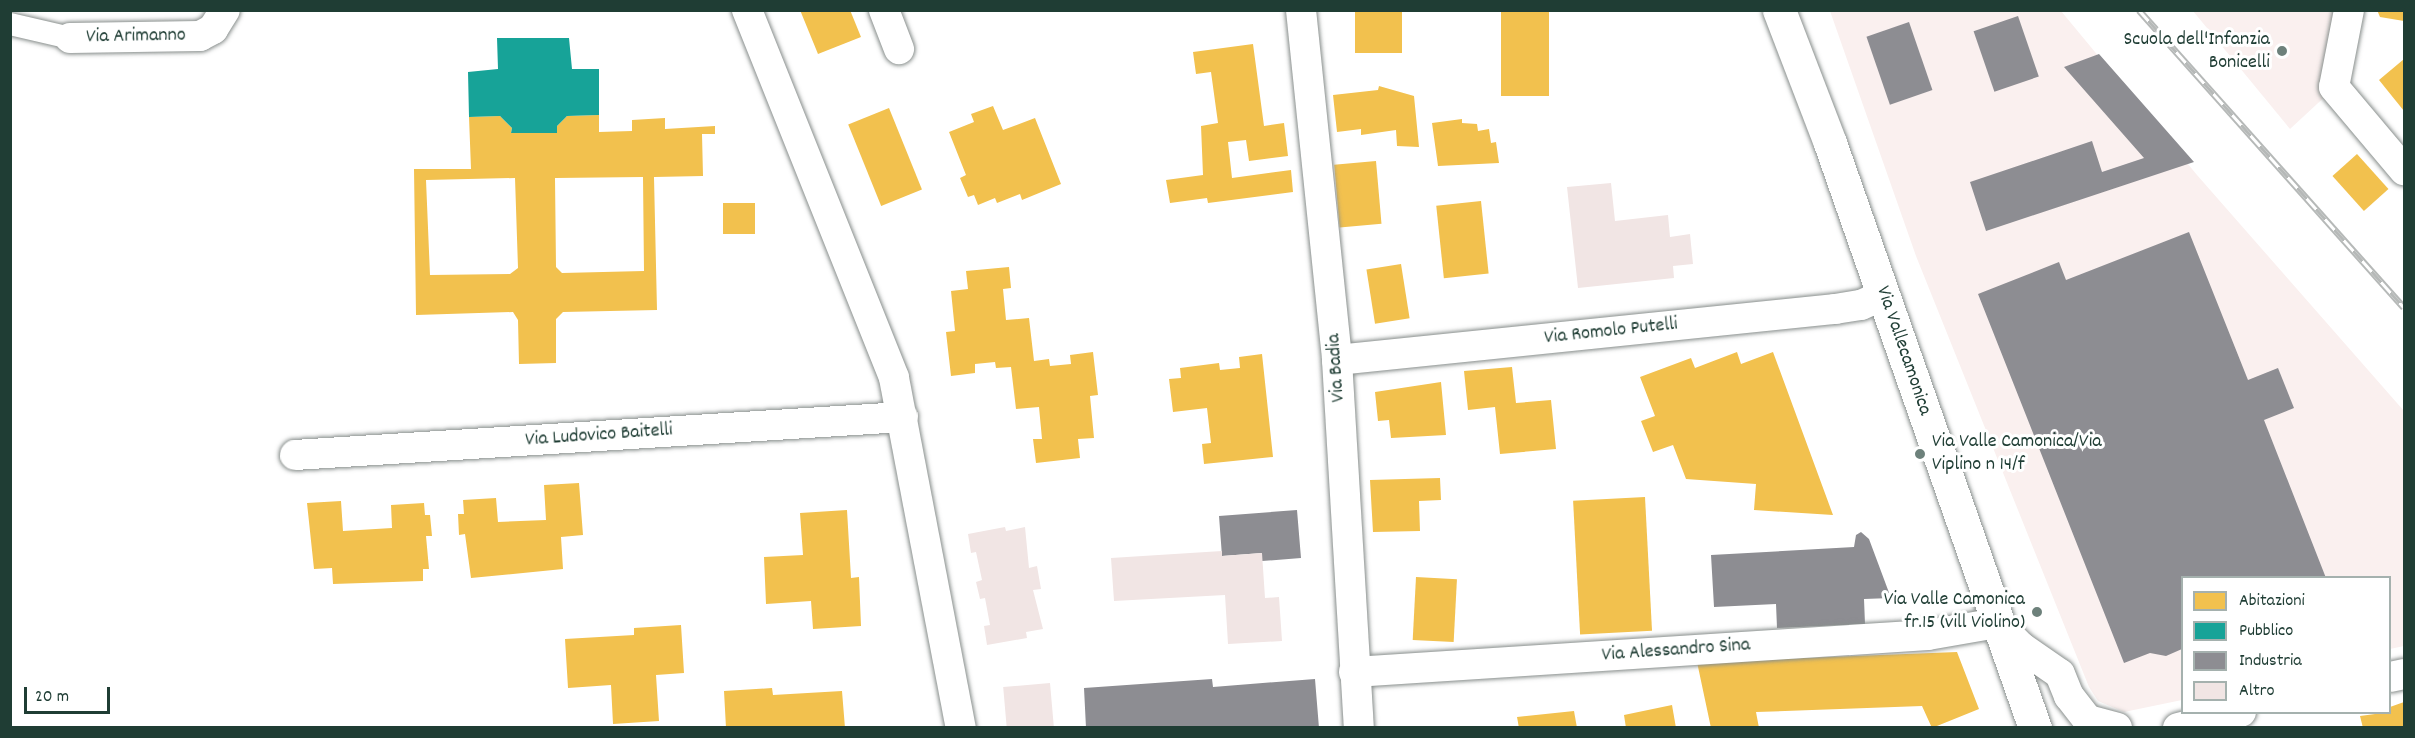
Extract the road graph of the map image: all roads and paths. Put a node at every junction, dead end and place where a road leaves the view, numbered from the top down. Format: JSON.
{"nodes":[{"id":1,"x":225,"y":10,"type":"edge"},
{"id":2,"x":747,"y":10,"type":"edge"},
{"id":3,"x":884,"y":10,"type":"edge"},
{"id":4,"x":1301,"y":10,"type":"edge"},
{"id":5,"x":1779,"y":10,"type":"edge"},
{"id":6,"x":2349,"y":10,"type":"edge"},
{"id":7,"x":10,"y":24,"type":"edge"},
{"id":8,"x":70,"y":38,"type":"joint"},
{"id":9,"x":899,"y":49,"type":"dead end"},
{"id":10,"x":2404,"y":170,"type":"edge"},
{"id":11,"x":1883,"y":295,"type":"junction"},
{"id":12,"x":1337,"y":360,"type":"junction"},
{"id":13,"x":903,"y":417,"type":"junction"},
{"id":14,"x":295,"y":455,"type":"dead end"},
{"id":15,"x":1997,"y":623,"type":"junction"},
{"id":16,"x":1354,"y":672,"type":"junction"},
{"id":17,"x":2233,"y":714,"type":"edge"},
{"id":18,"x":961,"y":728,"type":"edge"},
{"id":19,"x":1359,"y":728,"type":"edge"},
{"id":20,"x":2035,"y":728,"type":"edge"},
{"id":21,"x":2118,"y":728,"type":"edge"},
{"id":22,"x":2178,"y":728,"type":"edge"}],
"edges":[{"from":1,"to":8,"type":"street","name":"Via Arimanno"},
{"from":2,"to":13,"type":"street"},
{"from":3,"to":9,"type":"street"},
{"from":4,"to":12,"type":"street","name":"Via Badia"},
{"from":5,"to":11,"type":"main road","name":"Via Vallecamonica"},
{"from":6,"to":10,"type":"street"},
{"from":7,"to":8,"type":"street"},
{"from":11,"to":12,"type":"street","name":"Via Romolo Putelli"},
{"from":11,"to":15,"type":"main road","name":"Via Vallecamonica"},
{"from":12,"to":16,"type":"street","name":"Via Badia"},
{"from":13,"to":14,"type":"street","name":"Via Ludovico Baitelli"},
{"from":13,"to":18,"type":"street"},
{"from":15,"to":16,"type":"street","name":"Via Alessandro Sina"},
{"from":15,"to":20,"type":"main road","name":"Via Vallecamonica"},
{"from":15,"to":21,"type":"street"},
{"from":16,"to":19,"type":"street","name":"Via Badia"},
{"from":17,"to":22,"type":"street"}]}
